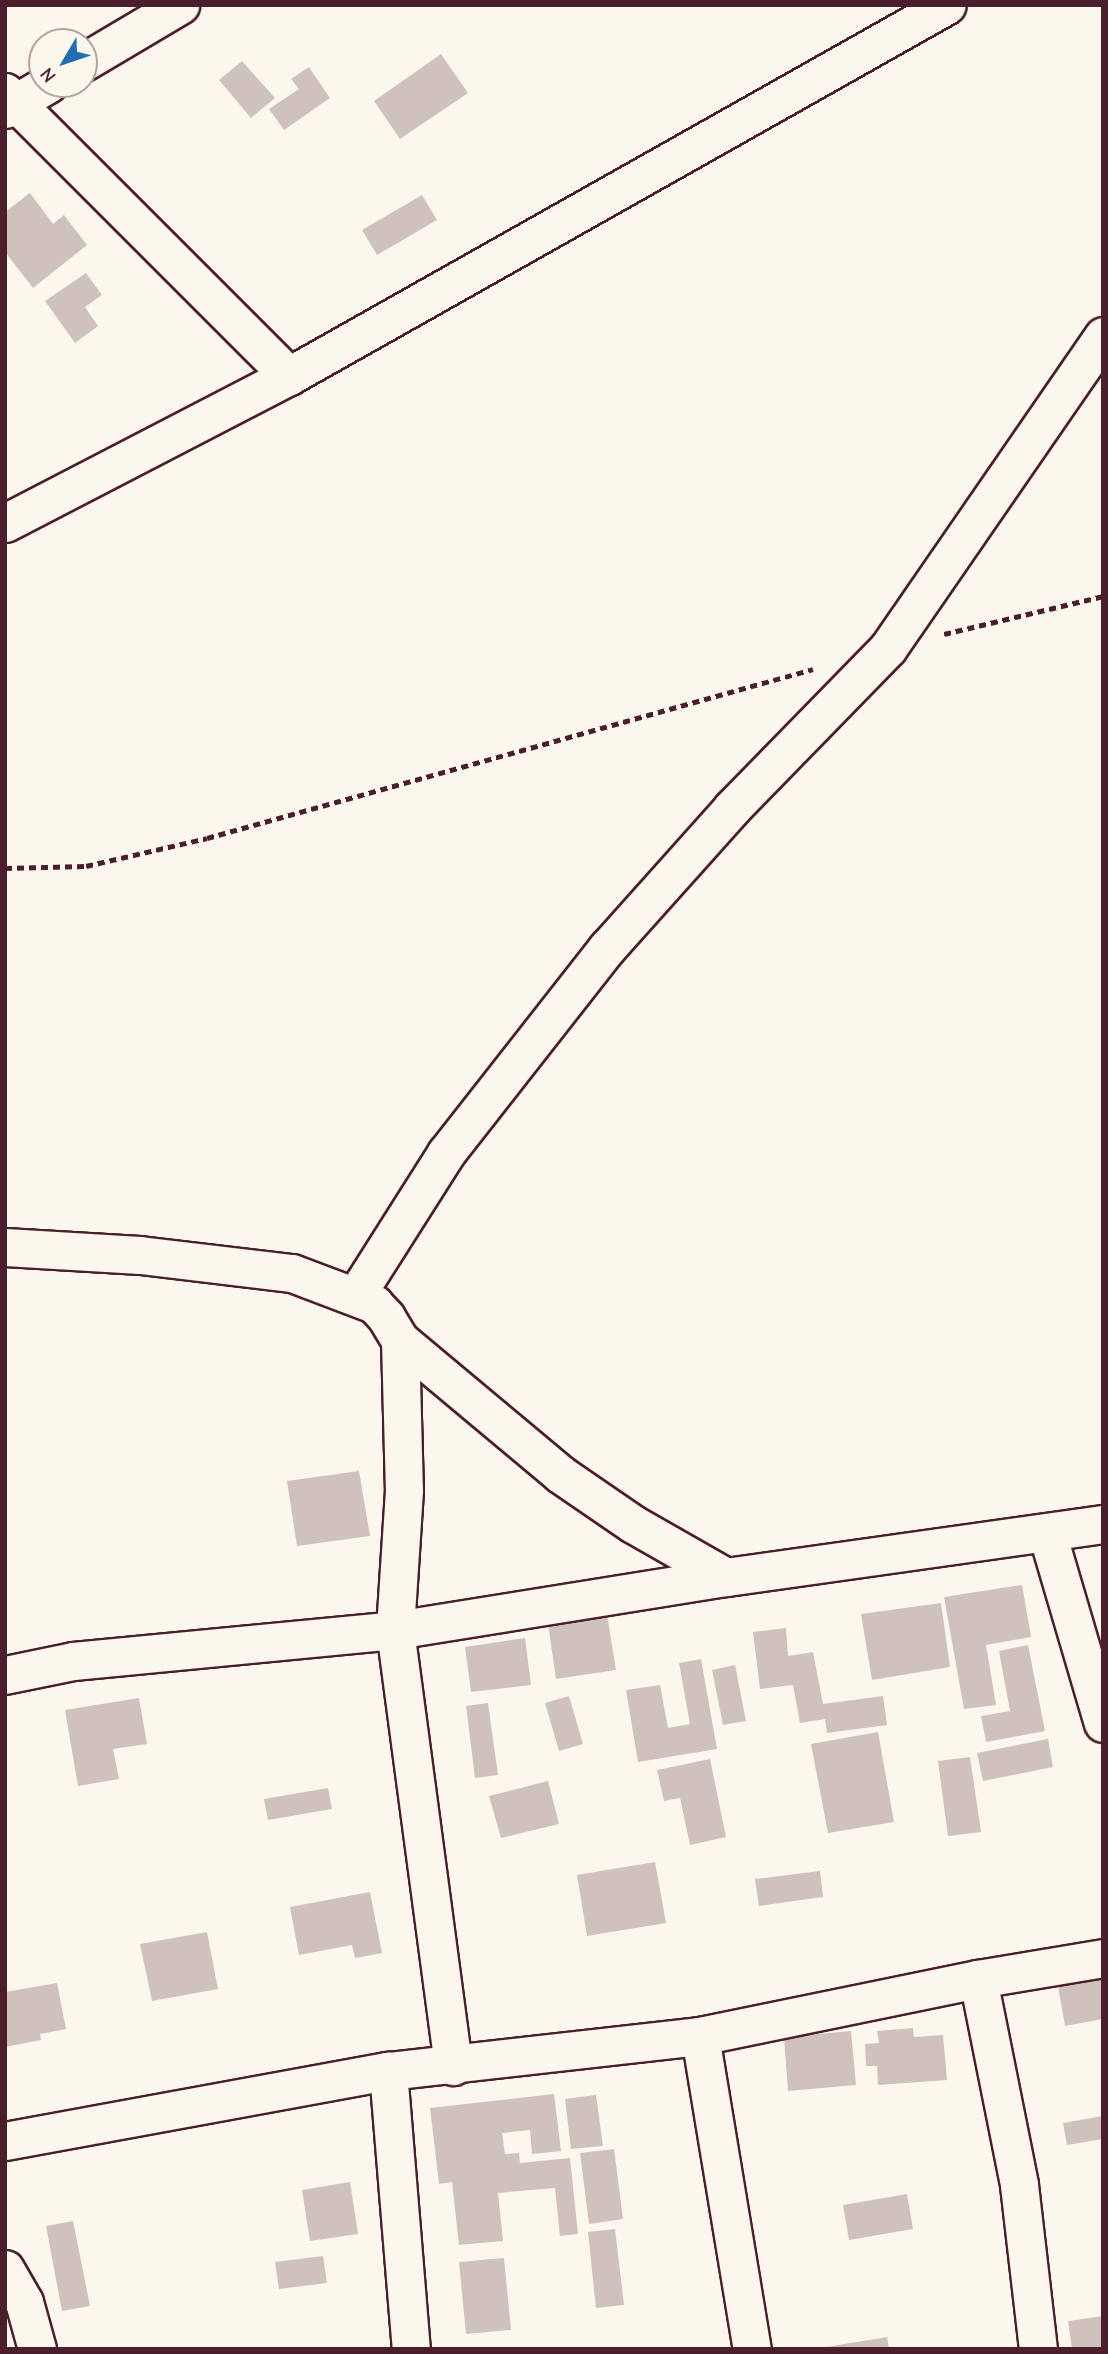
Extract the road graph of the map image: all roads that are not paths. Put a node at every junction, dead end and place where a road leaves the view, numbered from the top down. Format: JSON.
{"nodes":[{"id":1,"x":180,"y":5,"type":"edge"},
{"id":2,"x":947,"y":5,"type":"edge"},
{"id":3,"x":98,"y":54,"type":"edge"},
{"id":4,"x":28,"y":93,"type":"edge"},
{"id":5,"x":9,"y":101,"type":"edge"},
{"id":6,"x":1103,"y":336,"type":"edge"},
{"id":7,"x":289,"y":376,"type":"junction"},
{"id":8,"x":5,"y":523,"type":"edge"},
{"id":9,"x":5,"y":1247,"type":"edge"},
{"id":10,"x":356,"y":1295,"type":"junction"},
{"id":11,"x":400,"y":1340,"type":"junction"},
{"id":12,"x":1103,"y":1524,"type":"edge"},
{"id":13,"x":1047,"y":1533,"type":"junction"},
{"id":14,"x":726,"y":1577,"type":"junction"},
{"id":15,"x":395,"y":1630,"type":"junction"},
{"id":16,"x":5,"y":1675,"type":"edge"},
{"id":17,"x":1103,"y":1723,"type":"edge"},
{"id":18,"x":1103,"y":1958,"type":"edge"},
{"id":19,"x":978,"y":1979,"type":"junction"},
{"id":20,"x":700,"y":2036,"type":"junction"},
{"id":21,"x":453,"y":2066,"type":"junction"},
{"id":22,"x":388,"y":2071,"type":"junction"},
{"id":23,"x":5,"y":2141,"type":"edge"},
{"id":24,"x":5,"y":2269,"type":"edge"},
{"id":25,"x":37,"y":2349,"type":"edge"},
{"id":26,"x":411,"y":2349,"type":"edge"},
{"id":27,"x":752,"y":2349,"type":"edge"},
{"id":28,"x":1038,"y":2349,"type":"edge"}],
"edges":[{"from":1,"to":3,"type":"street"},
{"from":2,"to":7,"type":"street"},
{"from":4,"to":5,"type":"street"},
{"from":5,"to":7,"type":"street"},
{"from":6,"to":10,"type":"street"},
{"from":7,"to":8,"type":"street"},
{"from":9,"to":10,"type":"street"},
{"from":10,"to":11,"type":"street"},
{"from":11,"to":14,"type":"street"},
{"from":11,"to":15,"type":"street"},
{"from":12,"to":13,"type":"street"},
{"from":13,"to":14,"type":"street"},
{"from":13,"to":17,"type":"street"},
{"from":14,"to":15,"type":"street"},
{"from":15,"to":16,"type":"street"},
{"from":15,"to":21,"type":"street"},
{"from":18,"to":19,"type":"street"},
{"from":19,"to":20,"type":"street"},
{"from":19,"to":28,"type":"street"},
{"from":20,"to":21,"type":"street"},
{"from":20,"to":27,"type":"street"},
{"from":21,"to":22,"type":"street"},
{"from":22,"to":23,"type":"street"},
{"from":22,"to":26,"type":"street"},
{"from":24,"to":25,"type":"street"}]}
